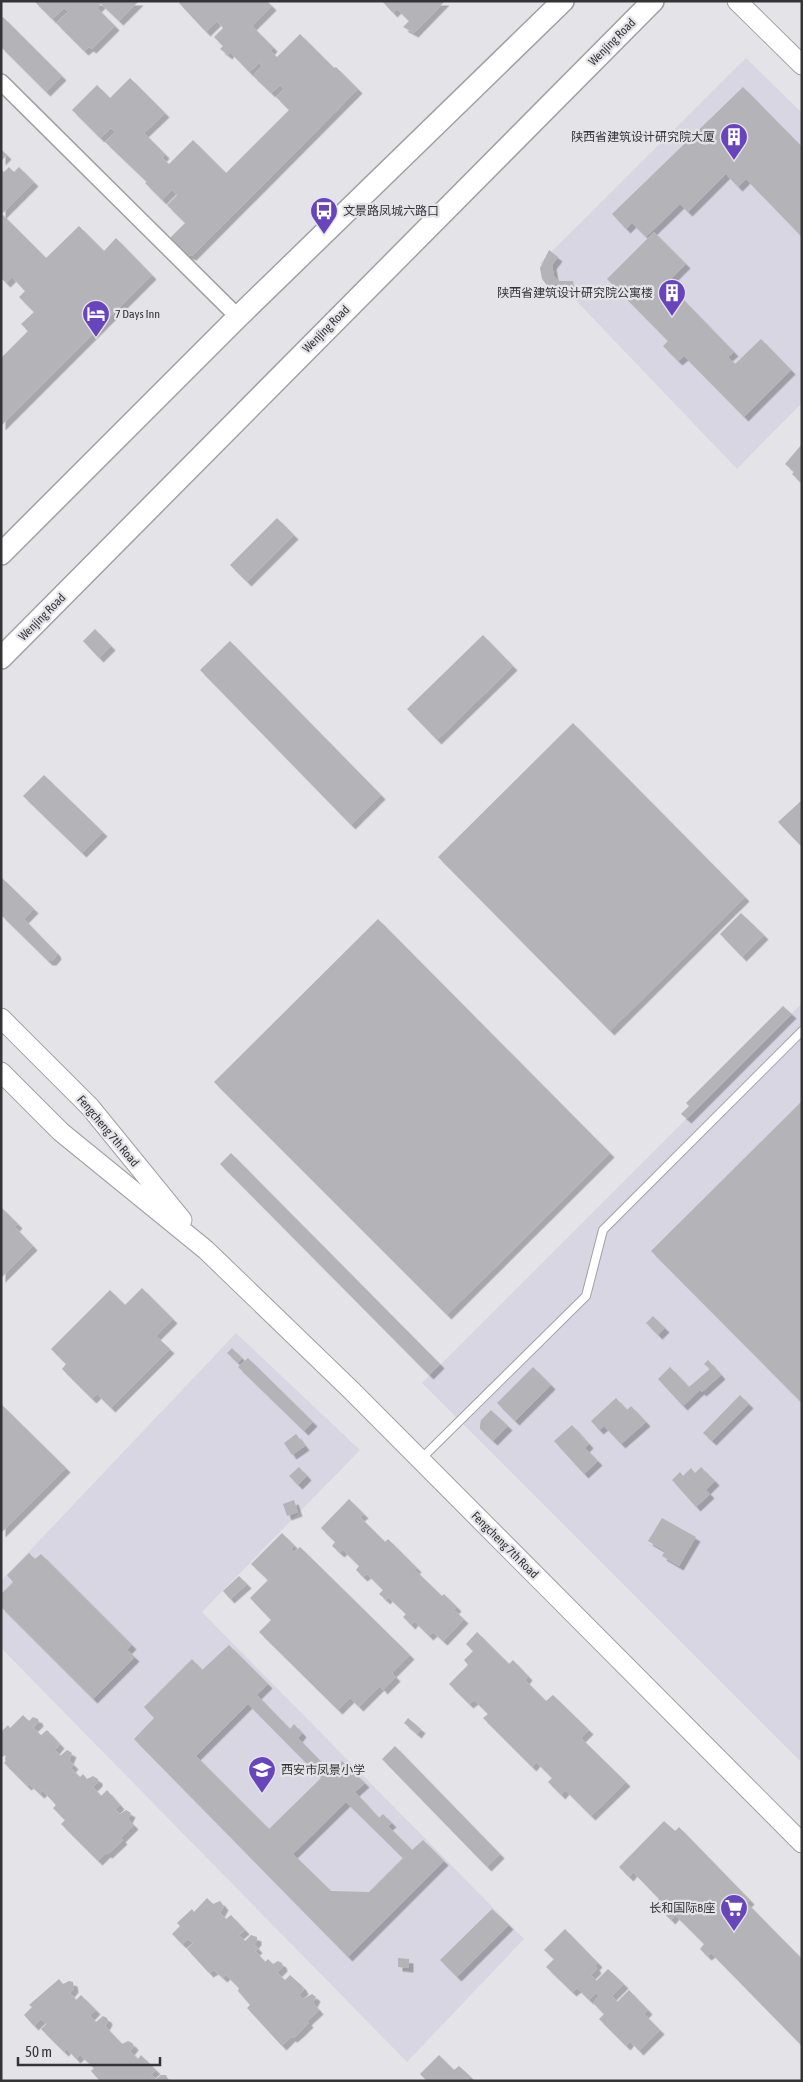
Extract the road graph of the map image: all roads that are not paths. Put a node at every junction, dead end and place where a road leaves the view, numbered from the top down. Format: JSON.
{"nodes":[{"id":1,"x":563,"y":1,"type":"edge"},
{"id":2,"x":653,"y":1,"type":"edge"},
{"id":3,"x":737,"y":1,"type":"edge"},
{"id":4,"x":802,"y":65,"type":"edge"},
{"id":5,"x":1,"y":82,"type":"edge"},
{"id":6,"x":238,"y":317,"type":"junction"},
{"id":7,"x":1,"y":554,"type":"edge"},
{"id":8,"x":1,"y":658,"type":"edge"},
{"id":9,"x":1,"y":1018,"type":"edge"},
{"id":10,"x":802,"y":1031,"type":"edge"},
{"id":11,"x":1,"y":1072,"type":"edge"},
{"id":12,"x":206,"y":1250,"type":"junction"},
{"id":13,"x":420,"y":1460,"type":"junction"},
{"id":14,"x":802,"y":1843,"type":"edge"}],
"edges":[{"from":1,"to":6,"type":"main road"},
{"from":2,"to":8,"type":"main road","name":"Wenjing Road"},
{"from":3,"to":4,"type":"street"},
{"from":5,"to":6,"type":"street"},
{"from":6,"to":7,"type":"main road"},
{"from":9,"to":12,"type":"street","name":"Fengcheng 7th Road"},
{"from":10,"to":13,"type":"lane"},
{"from":11,"to":12,"type":"street","name":"Fengcheng 7th Road"},
{"from":12,"to":13,"type":"street","name":"Fengcheng 7th Road"},
{"from":13,"to":14,"type":"street","name":"Fengcheng 7th Road"}]}
